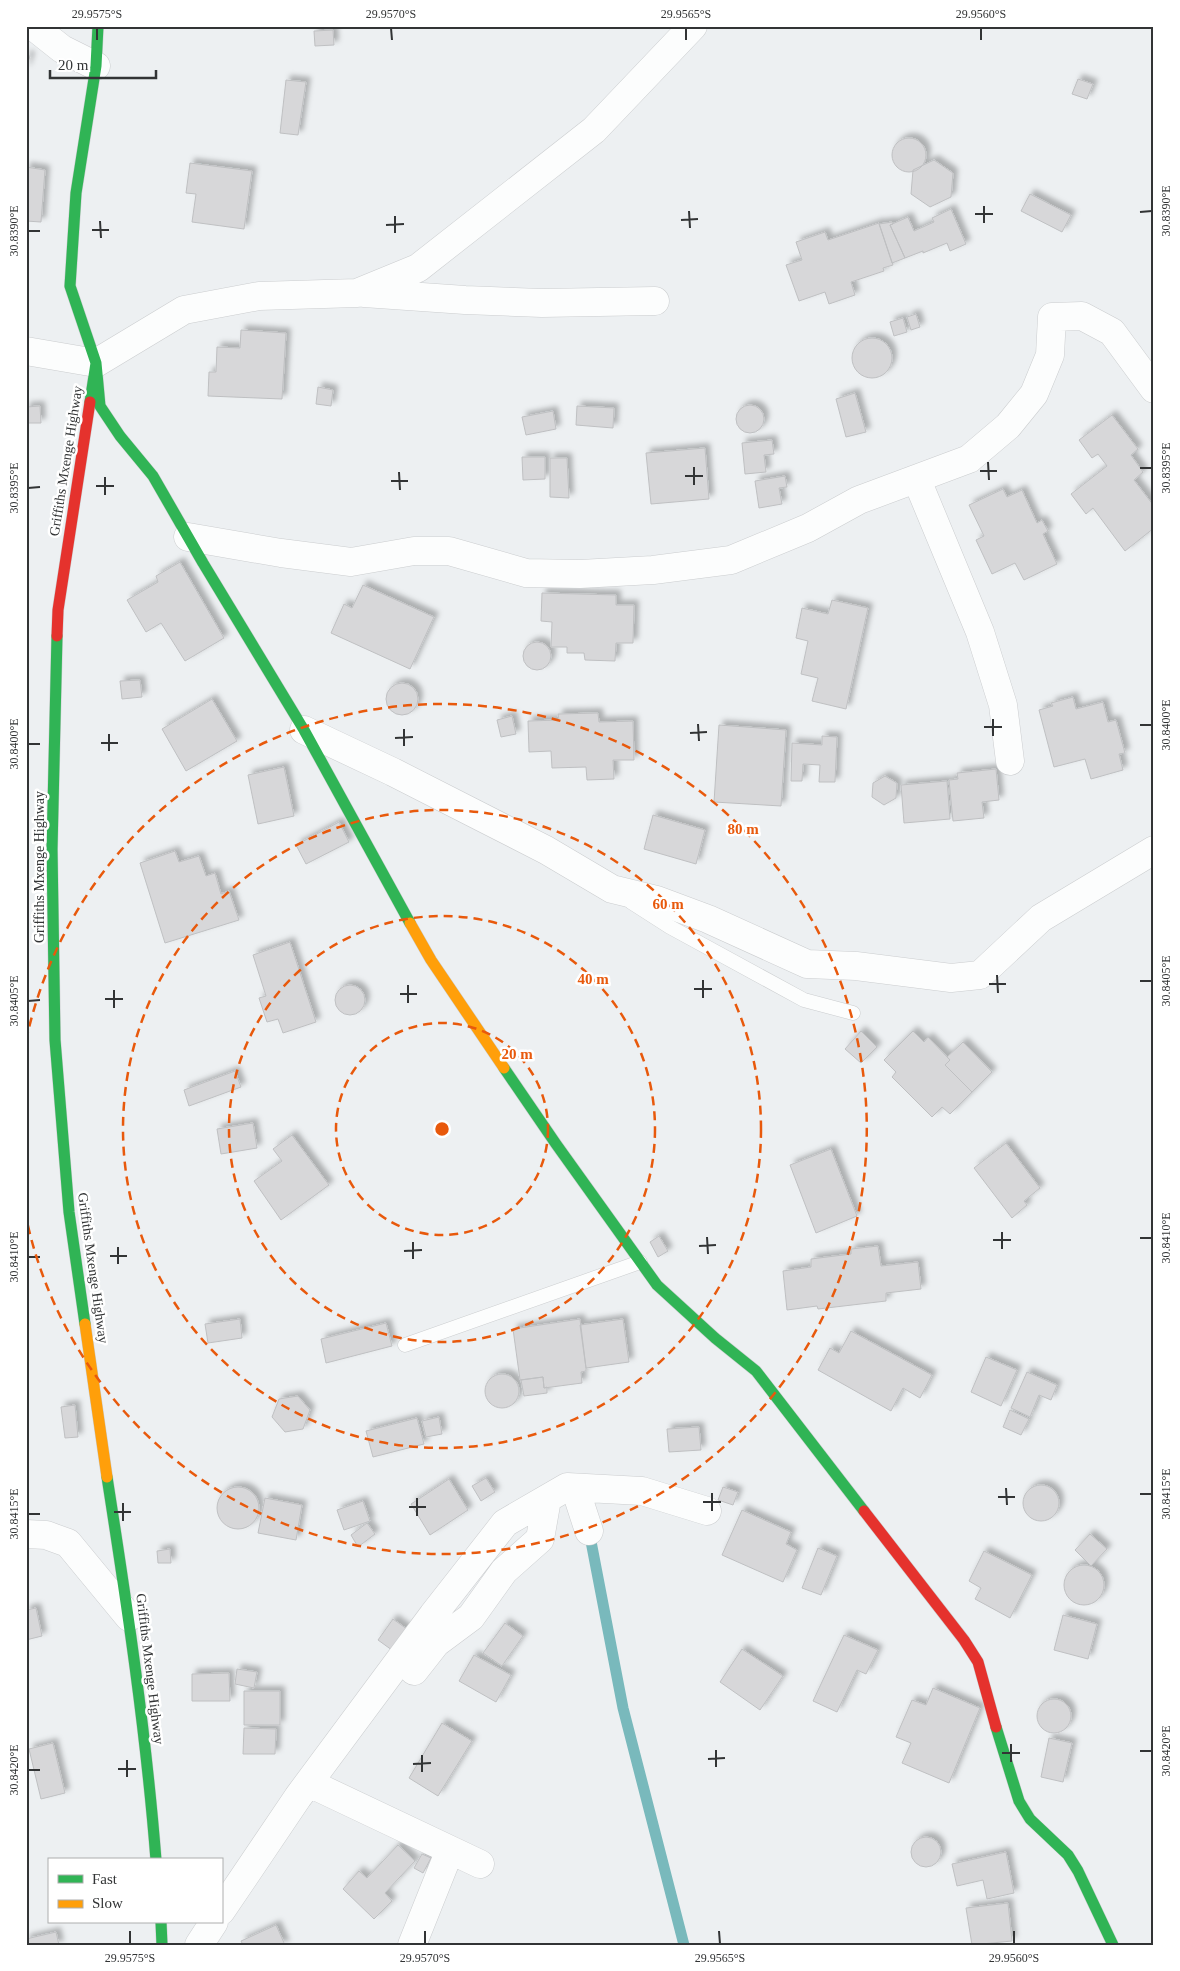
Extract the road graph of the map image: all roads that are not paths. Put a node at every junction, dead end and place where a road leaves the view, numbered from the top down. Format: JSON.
{"nodes":[{"id":1,"x":33,"y":26,"type":"edge"},
{"id":2,"x":98,"y":26,"type":"edge"},
{"id":3,"x":693,"y":26,"type":"edge"},
{"id":4,"x":96,"y":66,"type":"junction"},
{"id":5,"x":357,"y":293,"type":"junction"},
{"id":6,"x":655,"y":301,"type":"dead end"},
{"id":7,"x":26,"y":351,"type":"edge"},
{"id":8,"x":96,"y":363,"type":"junction"},
{"id":9,"x":1154,"y":389,"type":"edge"},
{"id":10,"x":917,"y":480,"type":"junction"},
{"id":11,"x":188,"y":537,"type":"junction"},
{"id":12,"x":304,"y":730,"type":"junction"},
{"id":13,"x":1010,"y":761,"type":"dead end"},
{"id":14,"x":1154,"y":850,"type":"edge"},
{"id":15,"x":612,"y":889,"type":"junction"},
{"id":16,"x":853,"y":1013,"type":"dead end"},
{"id":17,"x":640,"y":1262,"type":"junction"},
{"id":18,"x":405,"y":1345,"type":"dead end"},
{"id":19,"x":575,"y":1488,"type":"junction"},
{"id":20,"x":707,"y":1511,"type":"dead end"},
{"id":21,"x":589,"y":1531,"type":"dead end"},
{"id":22,"x":26,"y":1534,"type":"edge"},
{"id":23,"x":129,"y":1617,"type":"junction"},
{"id":24,"x":314,"y":1776,"type":"junction"},
{"id":25,"x":450,"y":1850,"type":"junction"},
{"id":26,"x":156,"y":1858,"type":"edge"},
{"id":27,"x":480,"y":1864,"type":"dead end"},
{"id":28,"x":222,"y":1911,"type":"edge"},
{"id":29,"x":161,"y":1924,"type":"edge"},
{"id":30,"x":213,"y":1924,"type":"edge"},
{"id":31,"x":162,"y":1945,"type":"edge"},
{"id":32,"x":199,"y":1945,"type":"edge"},
{"id":33,"x":412,"y":1945,"type":"edge"},
{"id":34,"x":1113,"y":1945,"type":"edge"}],
"edges":[{"from":1,"to":4,"type":"street"},
{"from":2,"to":4,"type":"street","name":"Griffiths Mxenge Highway"},
{"from":3,"to":5,"type":"street"},
{"from":4,"to":8,"type":"street","name":"Griffiths Mxenge Highway"},
{"from":5,"to":6,"type":"street"},
{"from":5,"to":8,"type":"street"},
{"from":7,"to":8,"type":"street"},
{"from":8,"to":11,"type":"street"},
{"from":8,"to":23,"type":"street","name":"Griffiths Mxenge Highway"},
{"from":9,"to":10,"type":"street"},
{"from":10,"to":11,"type":"street"},
{"from":10,"to":13,"type":"street"},
{"from":11,"to":12,"type":"street"},
{"from":12,"to":15,"type":"street"},
{"from":12,"to":17,"type":"street"},
{"from":14,"to":15,"type":"street"},
{"from":15,"to":16,"type":"lane"},
{"from":17,"to":18,"type":"lane"},
{"from":17,"to":34,"type":"street"},
{"from":19,"to":20,"type":"street"},
{"from":19,"to":21,"type":"street"},
{"from":19,"to":24,"type":"street"},
{"from":22,"to":23,"type":"street"},
{"from":23,"to":26,"type":"street","name":"Griffiths Mxenge Highway"},
{"from":24,"to":25,"type":"street"},
{"from":24,"to":28,"type":"street"},
{"from":25,"to":27,"type":"street"},
{"from":25,"to":33,"type":"street"},
{"from":29,"to":31,"type":"street"},
{"from":30,"to":32,"type":"street"}]}
